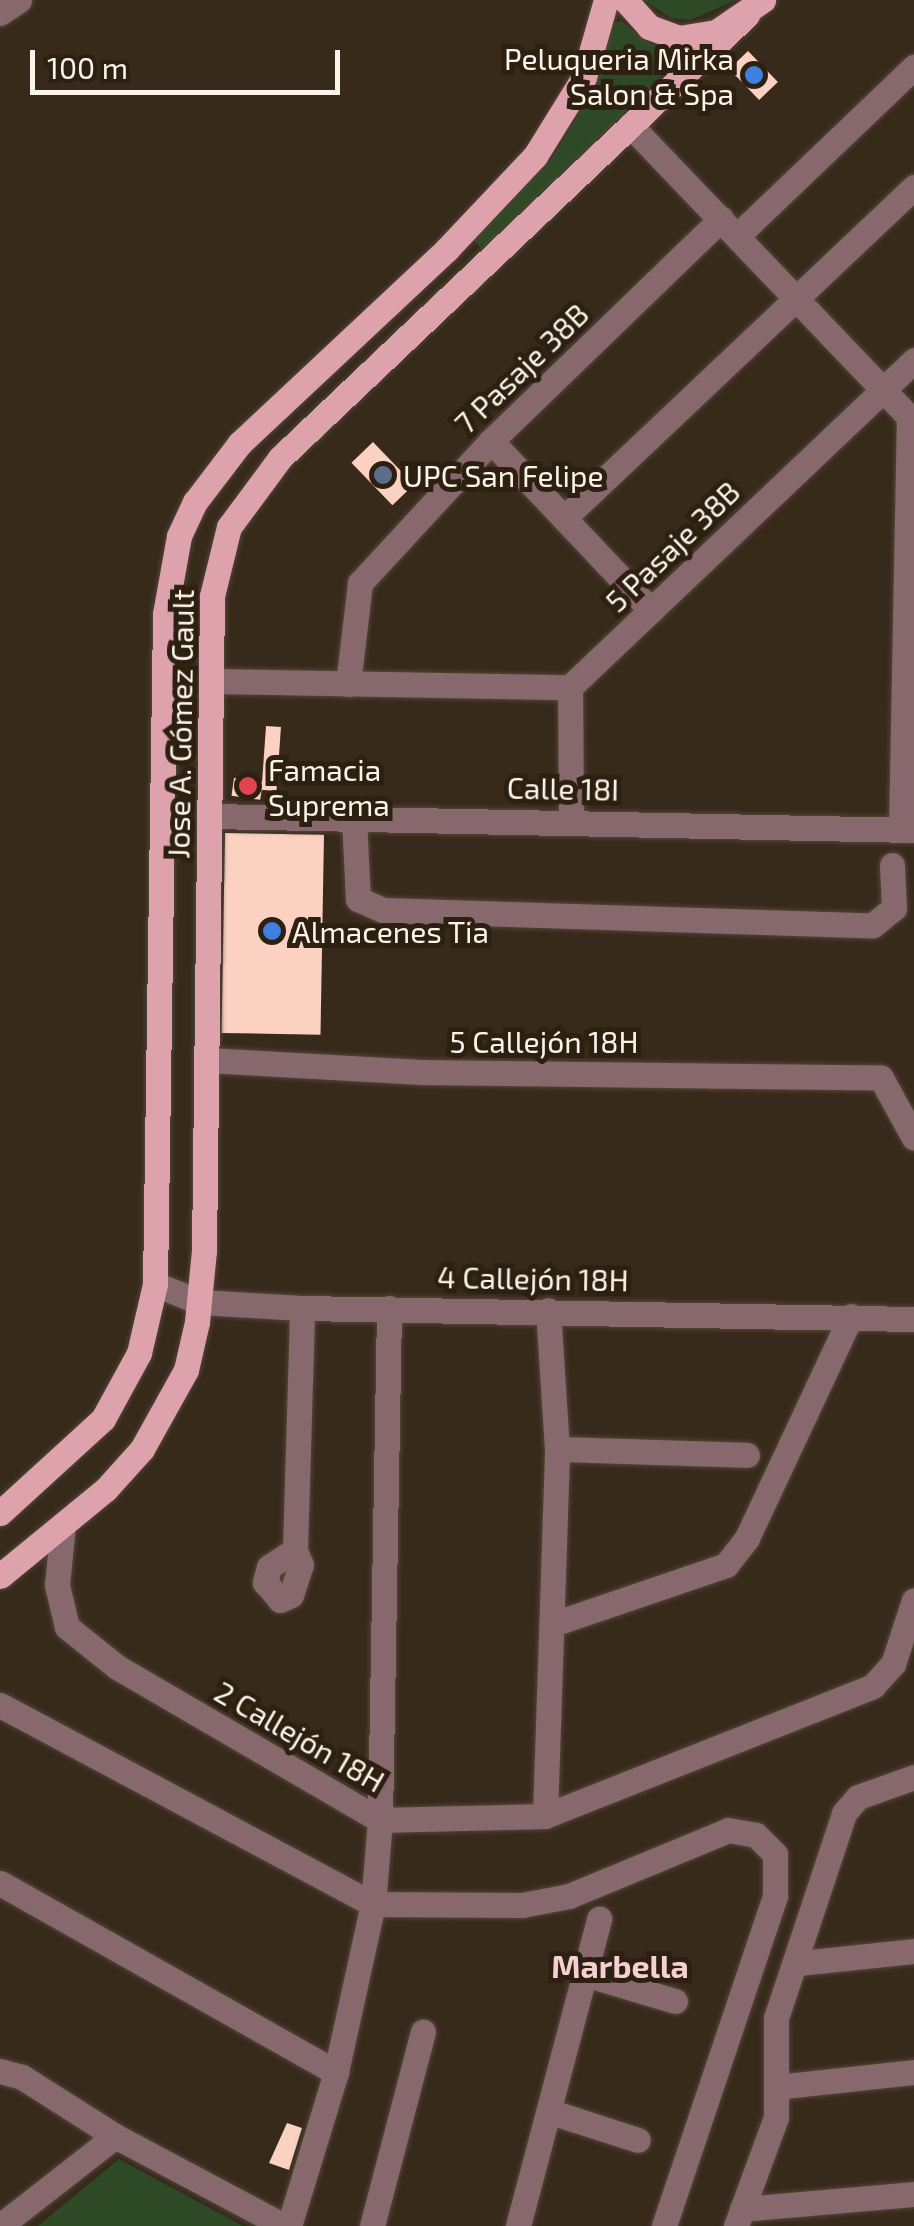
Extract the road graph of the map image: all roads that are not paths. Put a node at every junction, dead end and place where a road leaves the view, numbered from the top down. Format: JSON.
{"nodes":[{"id":1,"x":19,"y":0,"type":"edge"},
{"id":2,"x":606,"y":0,"type":"edge"},
{"id":3,"x":625,"y":0,"type":"edge"},
{"id":4,"x":755,"y":8,"type":"edge"},
{"id":5,"x":0,"y":13,"type":"edge"},
{"id":6,"x":914,"y":68,"type":"edge"},
{"id":7,"x":630,"y":125,"type":"junction"},
{"id":8,"x":914,"y":187,"type":"edge"},
{"id":9,"x":729,"y":228,"type":"junction"},
{"id":10,"x":794,"y":298,"type":"junction"},
{"id":11,"x":914,"y":360,"type":"edge"},
{"id":12,"x":881,"y":392,"type":"junction"},
{"id":13,"x":912,"y":422,"type":"edge"},
{"id":14,"x":491,"y":440,"type":"junction"},
{"id":15,"x":564,"y":518,"type":"junction"},
{"id":16,"x":652,"y":610,"type":"junction"},
{"id":17,"x":213,"y":682,"type":"junction"},
{"id":18,"x":348,"y":684,"type":"junction"},
{"id":19,"x":570,"y":688,"type":"junction"},
{"id":20,"x":211,"y":816,"type":"junction"},
{"id":21,"x":354,"y":818,"type":"junction"},
{"id":22,"x":571,"y":820,"type":"junction"},
{"id":23,"x":908,"y":830,"type":"edge"},
{"id":24,"x":892,"y":865,"type":"dead end"},
{"id":25,"x":207,"y":1060,"type":"junction"},
{"id":26,"x":914,"y":1138,"type":"edge"},
{"id":27,"x":154,"y":1284,"type":"junction"},
{"id":28,"x":199,"y":1302,"type":"junction"},
{"id":29,"x":302,"y":1308,"type":"junction"},
{"id":30,"x":389,"y":1308,"type":"junction"},
{"id":31,"x":548,"y":1310,"type":"junction"},
{"id":32,"x":851,"y":1316,"type":"junction"},
{"id":33,"x":914,"y":1319,"type":"edge"},
{"id":34,"x":557,"y":1449,"type":"junction"},
{"id":35,"x":747,"y":1455,"type":"dead end"},
{"id":36,"x":0,"y":1513,"type":"edge"},
{"id":37,"x":64,"y":1525,"type":"junction"},
{"id":38,"x":295,"y":1550,"type":"dead end"},
{"id":39,"x":0,"y":1576,"type":"edge"},
{"id":40,"x":914,"y":1600,"type":"edge"},
{"id":41,"x":553,"y":1624,"type":"junction"},
{"id":42,"x":0,"y":1705,"type":"edge"},
{"id":43,"x":914,"y":1777,"type":"edge"},
{"id":44,"x":545,"y":1816,"type":"junction"},
{"id":45,"x":380,"y":1820,"type":"junction"},
{"id":46,"x":0,"y":1883,"type":"edge"},
{"id":47,"x":372,"y":1904,"type":"junction"},
{"id":48,"x":599,"y":1918,"type":"dead end"},
{"id":49,"x":914,"y":1950,"type":"edge"},
{"id":50,"x":799,"y":1963,"type":"junction"},
{"id":51,"x":585,"y":1974,"type":"junction"},
{"id":52,"x":675,"y":2002,"type":"dead end"},
{"id":53,"x":423,"y":2032,"type":"dead end"},
{"id":54,"x":0,"y":2072,"type":"edge"},
{"id":55,"x":336,"y":2072,"type":"junction"},
{"id":56,"x":914,"y":2072,"type":"edge"},
{"id":57,"x":776,"y":2087,"type":"junction"},
{"id":58,"x":550,"y":2112,"type":"junction"},
{"id":59,"x":114,"y":2136,"type":"junction"},
{"id":60,"x":638,"y":2140,"type":"dead end"},
{"id":61,"x":914,"y":2194,"type":"edge"},
{"id":62,"x":739,"y":2217,"type":"edge"},
{"id":63,"x":0,"y":2226,"type":"edge"},
{"id":64,"x":287,"y":2226,"type":"edge"},
{"id":65,"x":372,"y":2226,"type":"edge"},
{"id":66,"x":518,"y":2226,"type":"edge"},
{"id":67,"x":664,"y":2226,"type":"edge"}],
"edges":[{"from":1,"to":5,"type":"street"},
{"from":2,"to":27,"type":"main road","name":"Jose A. Gómez Gault"},
{"from":3,"to":4,"type":"main road"},
{"from":4,"to":7,"type":"main road","name":"Jose A. Gómez Gault"},
{"from":6,"to":9,"type":"street","name":"7 Pasaje 38B"},
{"from":7,"to":9,"type":"street"},
{"from":7,"to":17,"type":"main road","name":"Jose A. Gómez Gault"},
{"from":8,"to":10,"type":"street"},
{"from":9,"to":10,"type":"street"},
{"from":9,"to":14,"type":"street","name":"7 Pasaje 38B"},
{"from":10,"to":12,"type":"street"},
{"from":10,"to":15,"type":"street"},
{"from":11,"to":12,"type":"street","name":"5 Pasaje 38B"},
{"from":12,"to":13,"type":"street"},
{"from":12,"to":16,"type":"street","name":"5 Pasaje 38B"},
{"from":13,"to":23,"type":"street"},
{"from":14,"to":15,"type":"street"},
{"from":14,"to":18,"type":"street","name":"7 Pasaje 38B"},
{"from":15,"to":16,"type":"street"},
{"from":16,"to":19,"type":"street","name":"5 Pasaje 38B"},
{"from":17,"to":18,"type":"street"},
{"from":17,"to":20,"type":"main road","name":"Jose A. Gómez Gault"},
{"from":18,"to":19,"type":"street"},
{"from":19,"to":22,"type":"street"},
{"from":20,"to":21,"type":"street","name":"Calle 18I"},
{"from":20,"to":25,"type":"main road","name":"Jose A. Gómez Gault"},
{"from":21,"to":22,"type":"street","name":"Calle 18I"},
{"from":21,"to":24,"type":"street"},
{"from":22,"to":23,"type":"street","name":"Calle 18I"},
{"from":25,"to":26,"type":"street","name":"5 Callejón 18H"},
{"from":25,"to":28,"type":"main road","name":"Jose A. Gómez Gault"},
{"from":27,"to":28,"type":"street","name":"4 Callejón 18H"},
{"from":27,"to":36,"type":"main road","name":"Jose A. Gómez Gault"},
{"from":28,"to":29,"type":"street","name":"4 Callejón 18H"},
{"from":28,"to":37,"type":"main road","name":"Jose A. Gómez Gault"},
{"from":29,"to":30,"type":"street","name":"4 Callejón 18H"},
{"from":29,"to":38,"type":"street"},
{"from":30,"to":31,"type":"street","name":"4 Callejón 18H"},
{"from":30,"to":45,"type":"street"},
{"from":31,"to":32,"type":"street","name":"4 Callejón 18H"},
{"from":31,"to":34,"type":"street"},
{"from":32,"to":33,"type":"street","name":"4 Callejón 18H"},
{"from":32,"to":41,"type":"street"},
{"from":34,"to":35,"type":"street"},
{"from":34,"to":41,"type":"street"},
{"from":37,"to":39,"type":"main road","name":"Jose A. Gómez Gault"},
{"from":37,"to":45,"type":"street","name":"2 Callejón 18H"},
{"from":40,"to":44,"type":"street","name":"2 Callejón 18H"},
{"from":41,"to":44,"type":"street"},
{"from":42,"to":47,"type":"street"},
{"from":43,"to":50,"type":"street"},
{"from":44,"to":45,"type":"street","name":"2 Callejón 18H"},
{"from":45,"to":47,"type":"street"},
{"from":46,"to":55,"type":"street"},
{"from":47,"to":55,"type":"street"},
{"from":47,"to":67,"type":"street"},
{"from":48,"to":51,"type":"street"},
{"from":49,"to":50,"type":"street"},
{"from":50,"to":57,"type":"street"},
{"from":51,"to":52,"type":"street"},
{"from":51,"to":58,"type":"street"},
{"from":53,"to":65,"type":"street"},
{"from":54,"to":59,"type":"street"},
{"from":55,"to":64,"type":"street"},
{"from":56,"to":57,"type":"street"},
{"from":57,"to":62,"type":"street"},
{"from":58,"to":60,"type":"street"},
{"from":58,"to":66,"type":"street"},
{"from":59,"to":63,"type":"street"},
{"from":59,"to":64,"type":"street"},
{"from":61,"to":62,"type":"street"}]}
